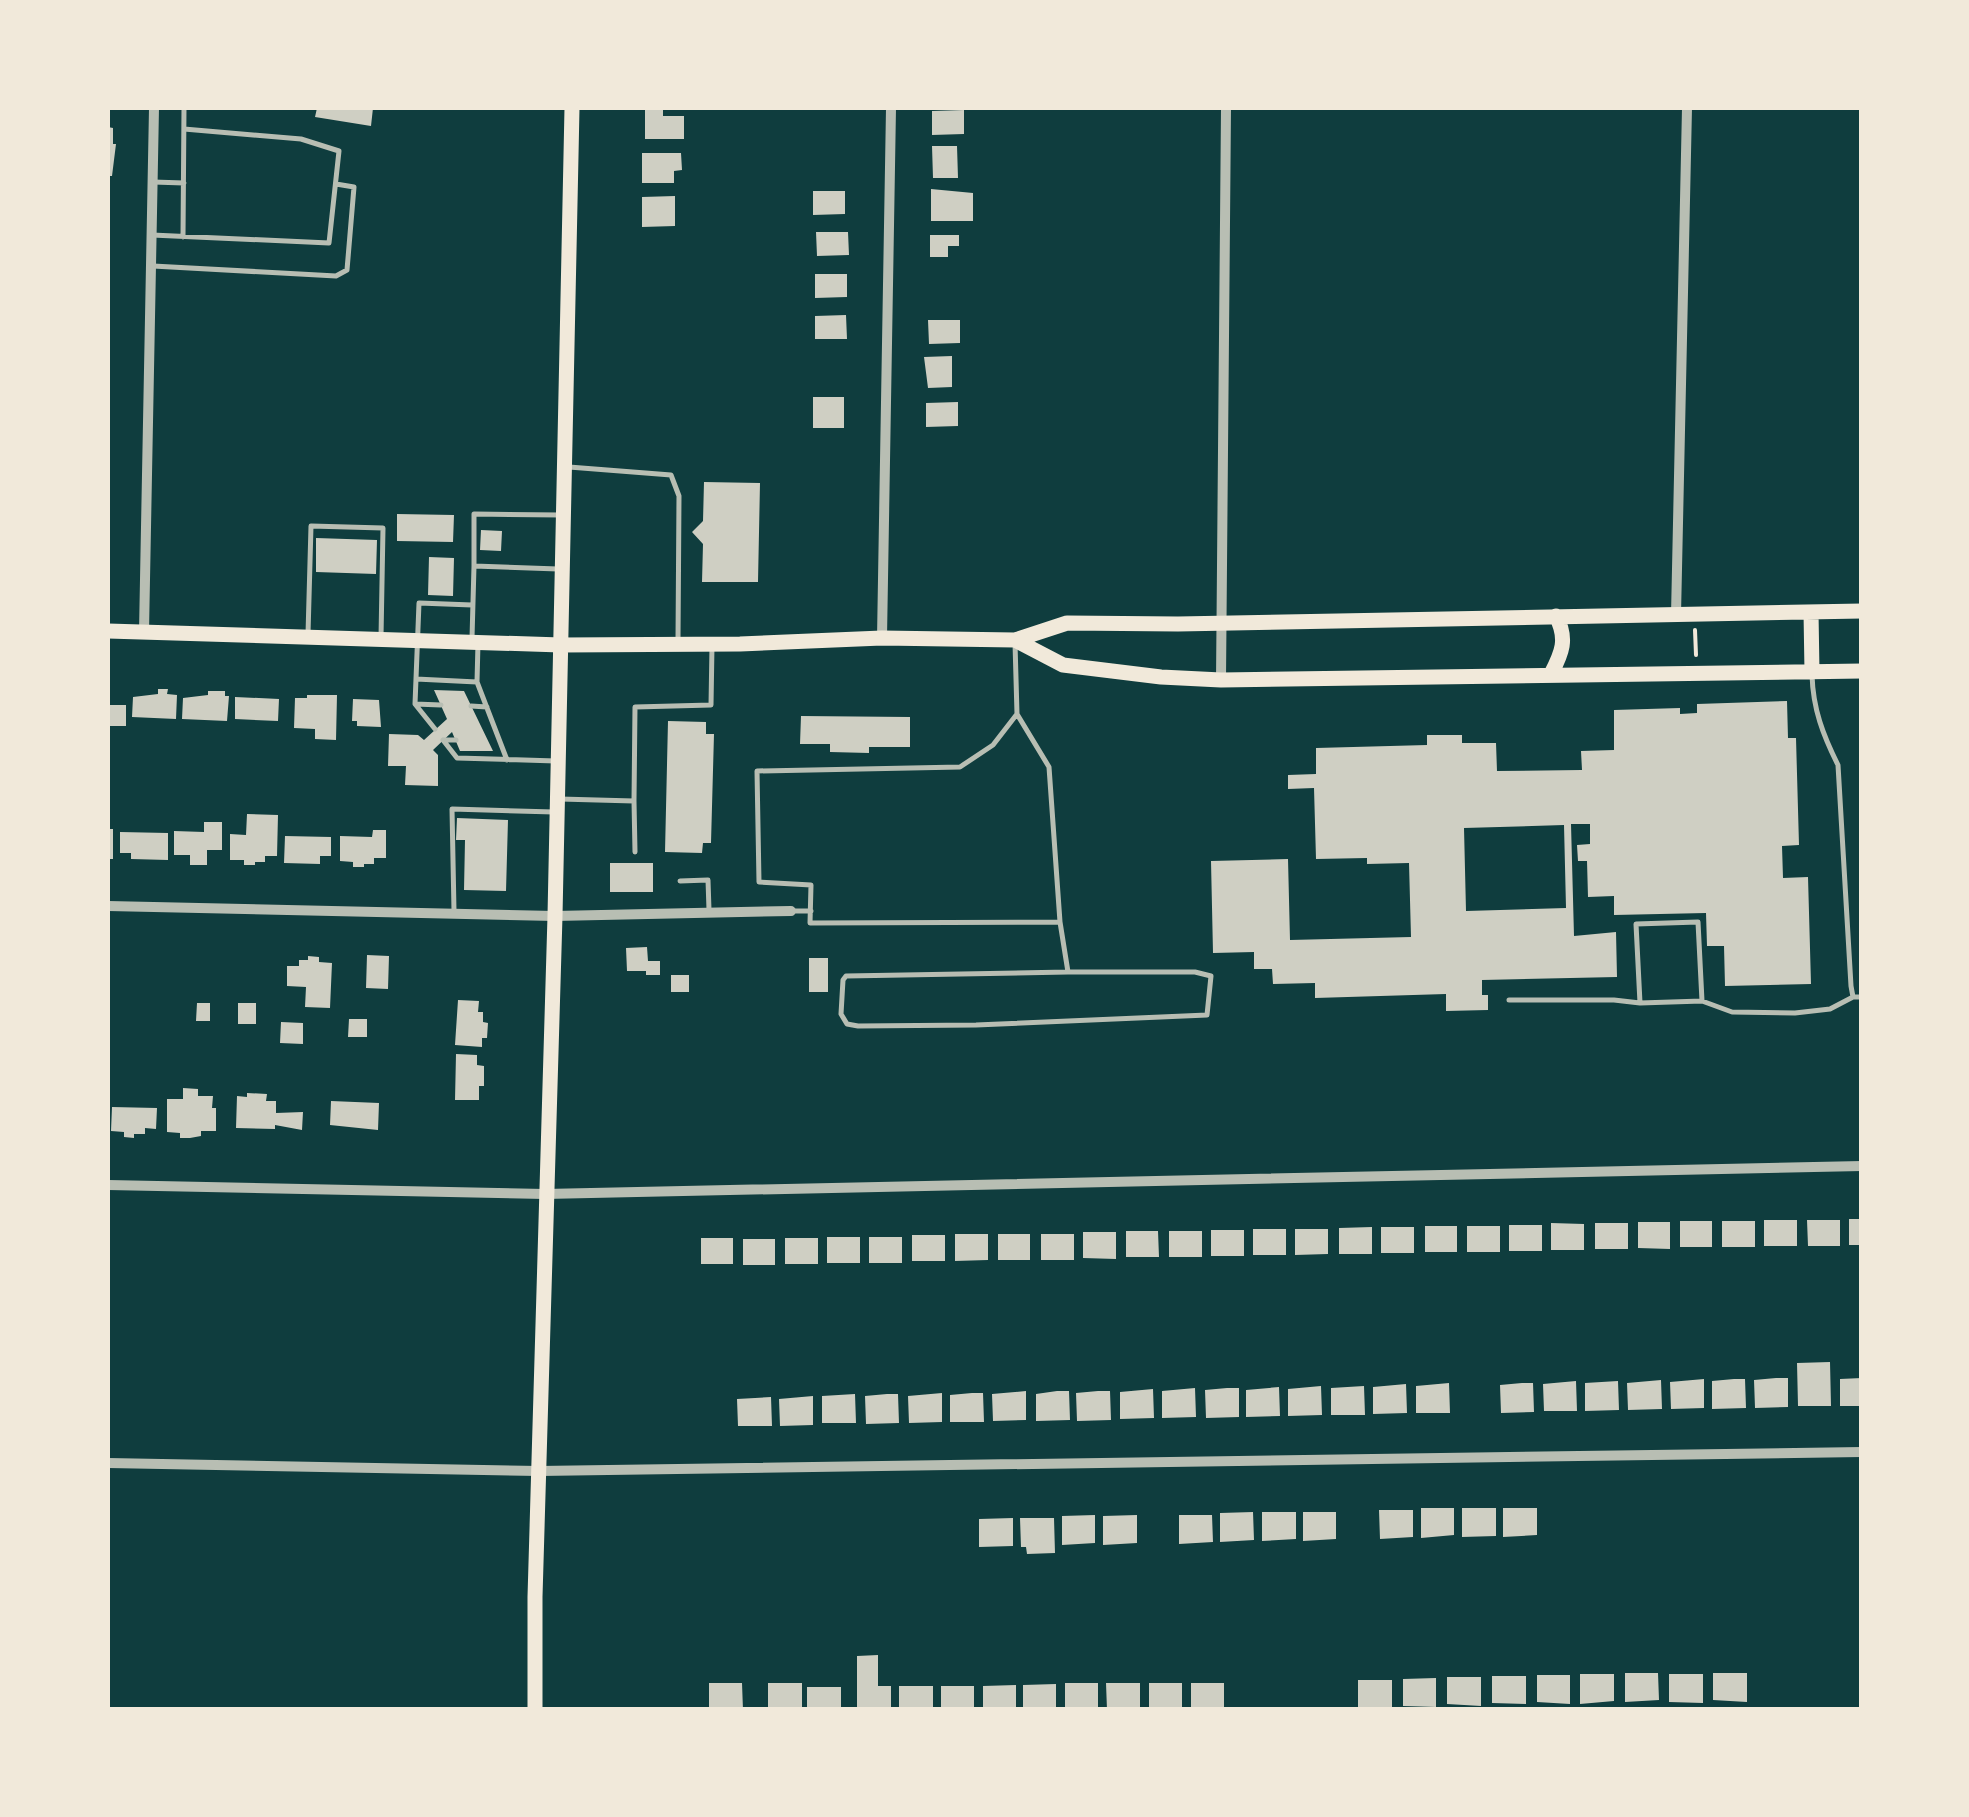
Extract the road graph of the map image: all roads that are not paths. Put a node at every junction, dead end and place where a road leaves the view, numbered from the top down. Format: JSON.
{"nodes":[{"id":1,"x":154,"y":108,"type":"edge"},
{"id":2,"x":184,"y":108,"type":"edge"},
{"id":3,"x":572,"y":108,"type":"edge"},
{"id":4,"x":891,"y":108,"type":"edge"},
{"id":5,"x":1226,"y":108,"type":"edge"},
{"id":6,"x":1687,"y":108,"type":"edge"},
{"id":7,"x":184,"y":129,"type":"junction"},
{"id":8,"x":153,"y":182,"type":"junction"},
{"id":9,"x":184,"y":182,"type":"junction"},
{"id":10,"x":336,"y":184,"type":"junction"},
{"id":11,"x":151,"y":235,"type":"junction"},
{"id":12,"x":183,"y":237,"type":"junction"},
{"id":13,"x":150,"y":266,"type":"junction"},
{"id":14,"x":566,"y":466,"type":"junction"},
{"id":15,"x":564,"y":515,"type":"junction"},
{"id":16,"x":474,"y":566,"type":"junction"},
{"id":17,"x":563,"y":569,"type":"junction"},
{"id":18,"x":472,"y":605,"type":"junction"},
{"id":19,"x":1862,"y":611,"type":"edge"},
{"id":20,"x":1812,"y":612,"type":"junction"},
{"id":21,"x":1676,"y":615,"type":"junction"},
{"id":22,"x":1556,"y":616,"type":"junction"},
{"id":23,"x":1220,"y":623,"type":"junction"},
{"id":24,"x":108,"y":631,"type":"edge"},
{"id":25,"x":144,"y":632,"type":"junction"},
{"id":26,"x":308,"y":638,"type":"junction"},
{"id":27,"x":882,"y":638,"type":"junction"},
{"id":28,"x":381,"y":640,"type":"junction"},
{"id":29,"x":1015,"y":640,"type":"junction"},
{"id":30,"x":417,"y":642,"type":"junction"},
{"id":31,"x":475,"y":643,"type":"junction"},
{"id":32,"x":678,"y":644,"type":"junction"},
{"id":33,"x":712,"y":644,"type":"junction"},
{"id":34,"x":560,"y":645,"type":"junction"},
{"id":35,"x":1862,"y":671,"type":"edge"},
{"id":36,"x":1812,"y":672,"type":"junction"},
{"id":37,"x":1552,"y":674,"type":"junction"},
{"id":38,"x":416,"y":680,"type":"junction"},
{"id":39,"x":1221,"y":680,"type":"junction"},
{"id":40,"x":477,"y":682,"type":"junction"},
{"id":41,"x":415,"y":704,"type":"junction"},
{"id":42,"x":440,"y":706,"type":"dead end"},
{"id":43,"x":471,"y":706,"type":"dead end"},
{"id":44,"x":486,"y":707,"type":"junction"},
{"id":45,"x":1017,"y":714,"type":"junction"},
{"id":46,"x":435,"y":729,"type":"dead end"},
{"id":47,"x":456,"y":740,"type":"dead end"},
{"id":48,"x":488,"y":741,"type":"dead end"},
{"id":49,"x":500,"y":741,"type":"junction"},
{"id":50,"x":507,"y":760,"type":"junction"},
{"id":51,"x":558,"y":761,"type":"junction"},
{"id":52,"x":634,"y":801,"type":"junction"},
{"id":53,"x":557,"y":806,"type":"junction"},
{"id":54,"x":634,"y":852,"type":"dead end"},
{"id":55,"x":680,"y":881,"type":"dead end"},
{"id":56,"x":108,"y":906,"type":"edge"},
{"id":57,"x":791,"y":911,"type":"joint"},
{"id":58,"x":811,"y":911,"type":"junction"},
{"id":59,"x":709,"y":913,"type":"junction"},
{"id":60,"x":454,"y":914,"type":"junction"},
{"id":61,"x":555,"y":916,"type":"junction"},
{"id":62,"x":1060,"y":922,"type":"junction"},
{"id":63,"x":1068,"y":972,"type":"junction"},
{"id":64,"x":1853,"y":997,"type":"junction"},
{"id":65,"x":1862,"y":997,"type":"edge"},
{"id":66,"x":1509,"y":1000,"type":"dead end"},
{"id":67,"x":1702,"y":1001,"type":"junction"},
{"id":68,"x":1640,"y":1003,"type":"junction"},
{"id":69,"x":1862,"y":1166,"type":"edge"},
{"id":70,"x":108,"y":1184,"type":"edge"},
{"id":71,"x":545,"y":1194,"type":"junction"},
{"id":72,"x":1862,"y":1452,"type":"edge"},
{"id":73,"x":108,"y":1463,"type":"edge"},
{"id":74,"x":538,"y":1471,"type":"junction"},
{"id":75,"x":535,"y":1710,"type":"edge"}],
"edges":[{"from":1,"to":8,"type":"street"},
{"from":2,"to":7,"type":"lane"},
{"from":3,"to":14,"type":"main road"},
{"from":4,"to":27,"type":"street"},
{"from":5,"to":23,"type":"street"},
{"from":6,"to":21,"type":"street"},
{"from":7,"to":9,"type":"lane"},
{"from":7,"to":10,"type":"lane"},
{"from":8,"to":9,"type":"lane"},
{"from":8,"to":11,"type":"street"},
{"from":9,"to":12,"type":"lane"},
{"from":10,"to":12,"type":"lane"},
{"from":10,"to":13,"type":"lane"},
{"from":11,"to":12,"type":"lane"},
{"from":11,"to":13,"type":"street"},
{"from":13,"to":25,"type":"street"},
{"from":14,"to":15,"type":"main road"},
{"from":14,"to":32,"type":"lane"},
{"from":15,"to":16,"type":"lane"},
{"from":15,"to":17,"type":"main road"},
{"from":16,"to":17,"type":"lane"},
{"from":16,"to":18,"type":"lane"},
{"from":17,"to":34,"type":"main road"},
{"from":18,"to":30,"type":"lane"},
{"from":18,"to":31,"type":"lane"},
{"from":19,"to":20,"type":"main road"},
{"from":20,"to":21,"type":"main road"},
{"from":20,"to":36,"type":"main road"},
{"from":21,"to":22,"type":"main road"},
{"from":22,"to":23,"type":"main road"},
{"from":22,"to":37,"type":"main road"},
{"from":23,"to":29,"type":"main road"},
{"from":23,"to":39,"type":"street"},
{"from":24,"to":25,"type":"main road"},
{"from":25,"to":26,"type":"main road"},
{"from":26,"to":28,"type":"main road"},
{"from":26,"to":28,"type":"lane"},
{"from":27,"to":29,"type":"main road"},
{"from":27,"to":33,"type":"main road"},
{"from":28,"to":30,"type":"main road"},
{"from":29,"to":39,"type":"main road"},
{"from":29,"to":45,"type":"lane"},
{"from":30,"to":31,"type":"main road"},
{"from":30,"to":38,"type":"lane"},
{"from":31,"to":34,"type":"main road"},
{"from":31,"to":40,"type":"lane"},
{"from":32,"to":33,"type":"main road"},
{"from":32,"to":34,"type":"main road"},
{"from":33,"to":52,"type":"lane"},
{"from":34,"to":51,"type":"main road"},
{"from":35,"to":36,"type":"main road"},
{"from":36,"to":37,"type":"main road"},
{"from":36,"to":64,"type":"lane"},
{"from":37,"to":39,"type":"main road"},
{"from":38,"to":40,"type":"lane"},
{"from":38,"to":41,"type":"lane"},
{"from":40,"to":44,"type":"lane"},
{"from":41,"to":42,"type":"lane"},
{"from":41,"to":46,"type":"lane"},
{"from":43,"to":44,"type":"lane"},
{"from":44,"to":49,"type":"lane"},
{"from":45,"to":58,"type":"lane"},
{"from":45,"to":62,"type":"lane"},
{"from":47,"to":50,"type":"lane"},
{"from":48,"to":49,"type":"lane"},
{"from":49,"to":50,"type":"lane"},
{"from":50,"to":51,"type":"lane"},
{"from":51,"to":53,"type":"main road"},
{"from":52,"to":53,"type":"lane"},
{"from":52,"to":54,"type":"lane"},
{"from":53,"to":60,"type":"lane"},
{"from":53,"to":61,"type":"main road"},
{"from":55,"to":59,"type":"lane"},
{"from":56,"to":60,"type":"street"},
{"from":57,"to":58,"type":"lane"},
{"from":57,"to":59,"type":"street"},
{"from":58,"to":62,"type":"lane"},
{"from":59,"to":61,"type":"street"},
{"from":60,"to":61,"type":"street"},
{"from":61,"to":71,"type":"main road"},
{"from":62,"to":63,"type":"lane"},
{"from":63,"to":63,"type":"lane"},
{"from":64,"to":65,"type":"lane"},
{"from":64,"to":67,"type":"lane"},
{"from":66,"to":68,"type":"lane"},
{"from":67,"to":68,"type":"lane"},
{"from":67,"to":68,"type":"lane"},
{"from":69,"to":71,"type":"street"},
{"from":70,"to":71,"type":"street"},
{"from":71,"to":74,"type":"main road"},
{"from":72,"to":74,"type":"street"},
{"from":73,"to":74,"type":"street"},
{"from":74,"to":75,"type":"main road"}]}
